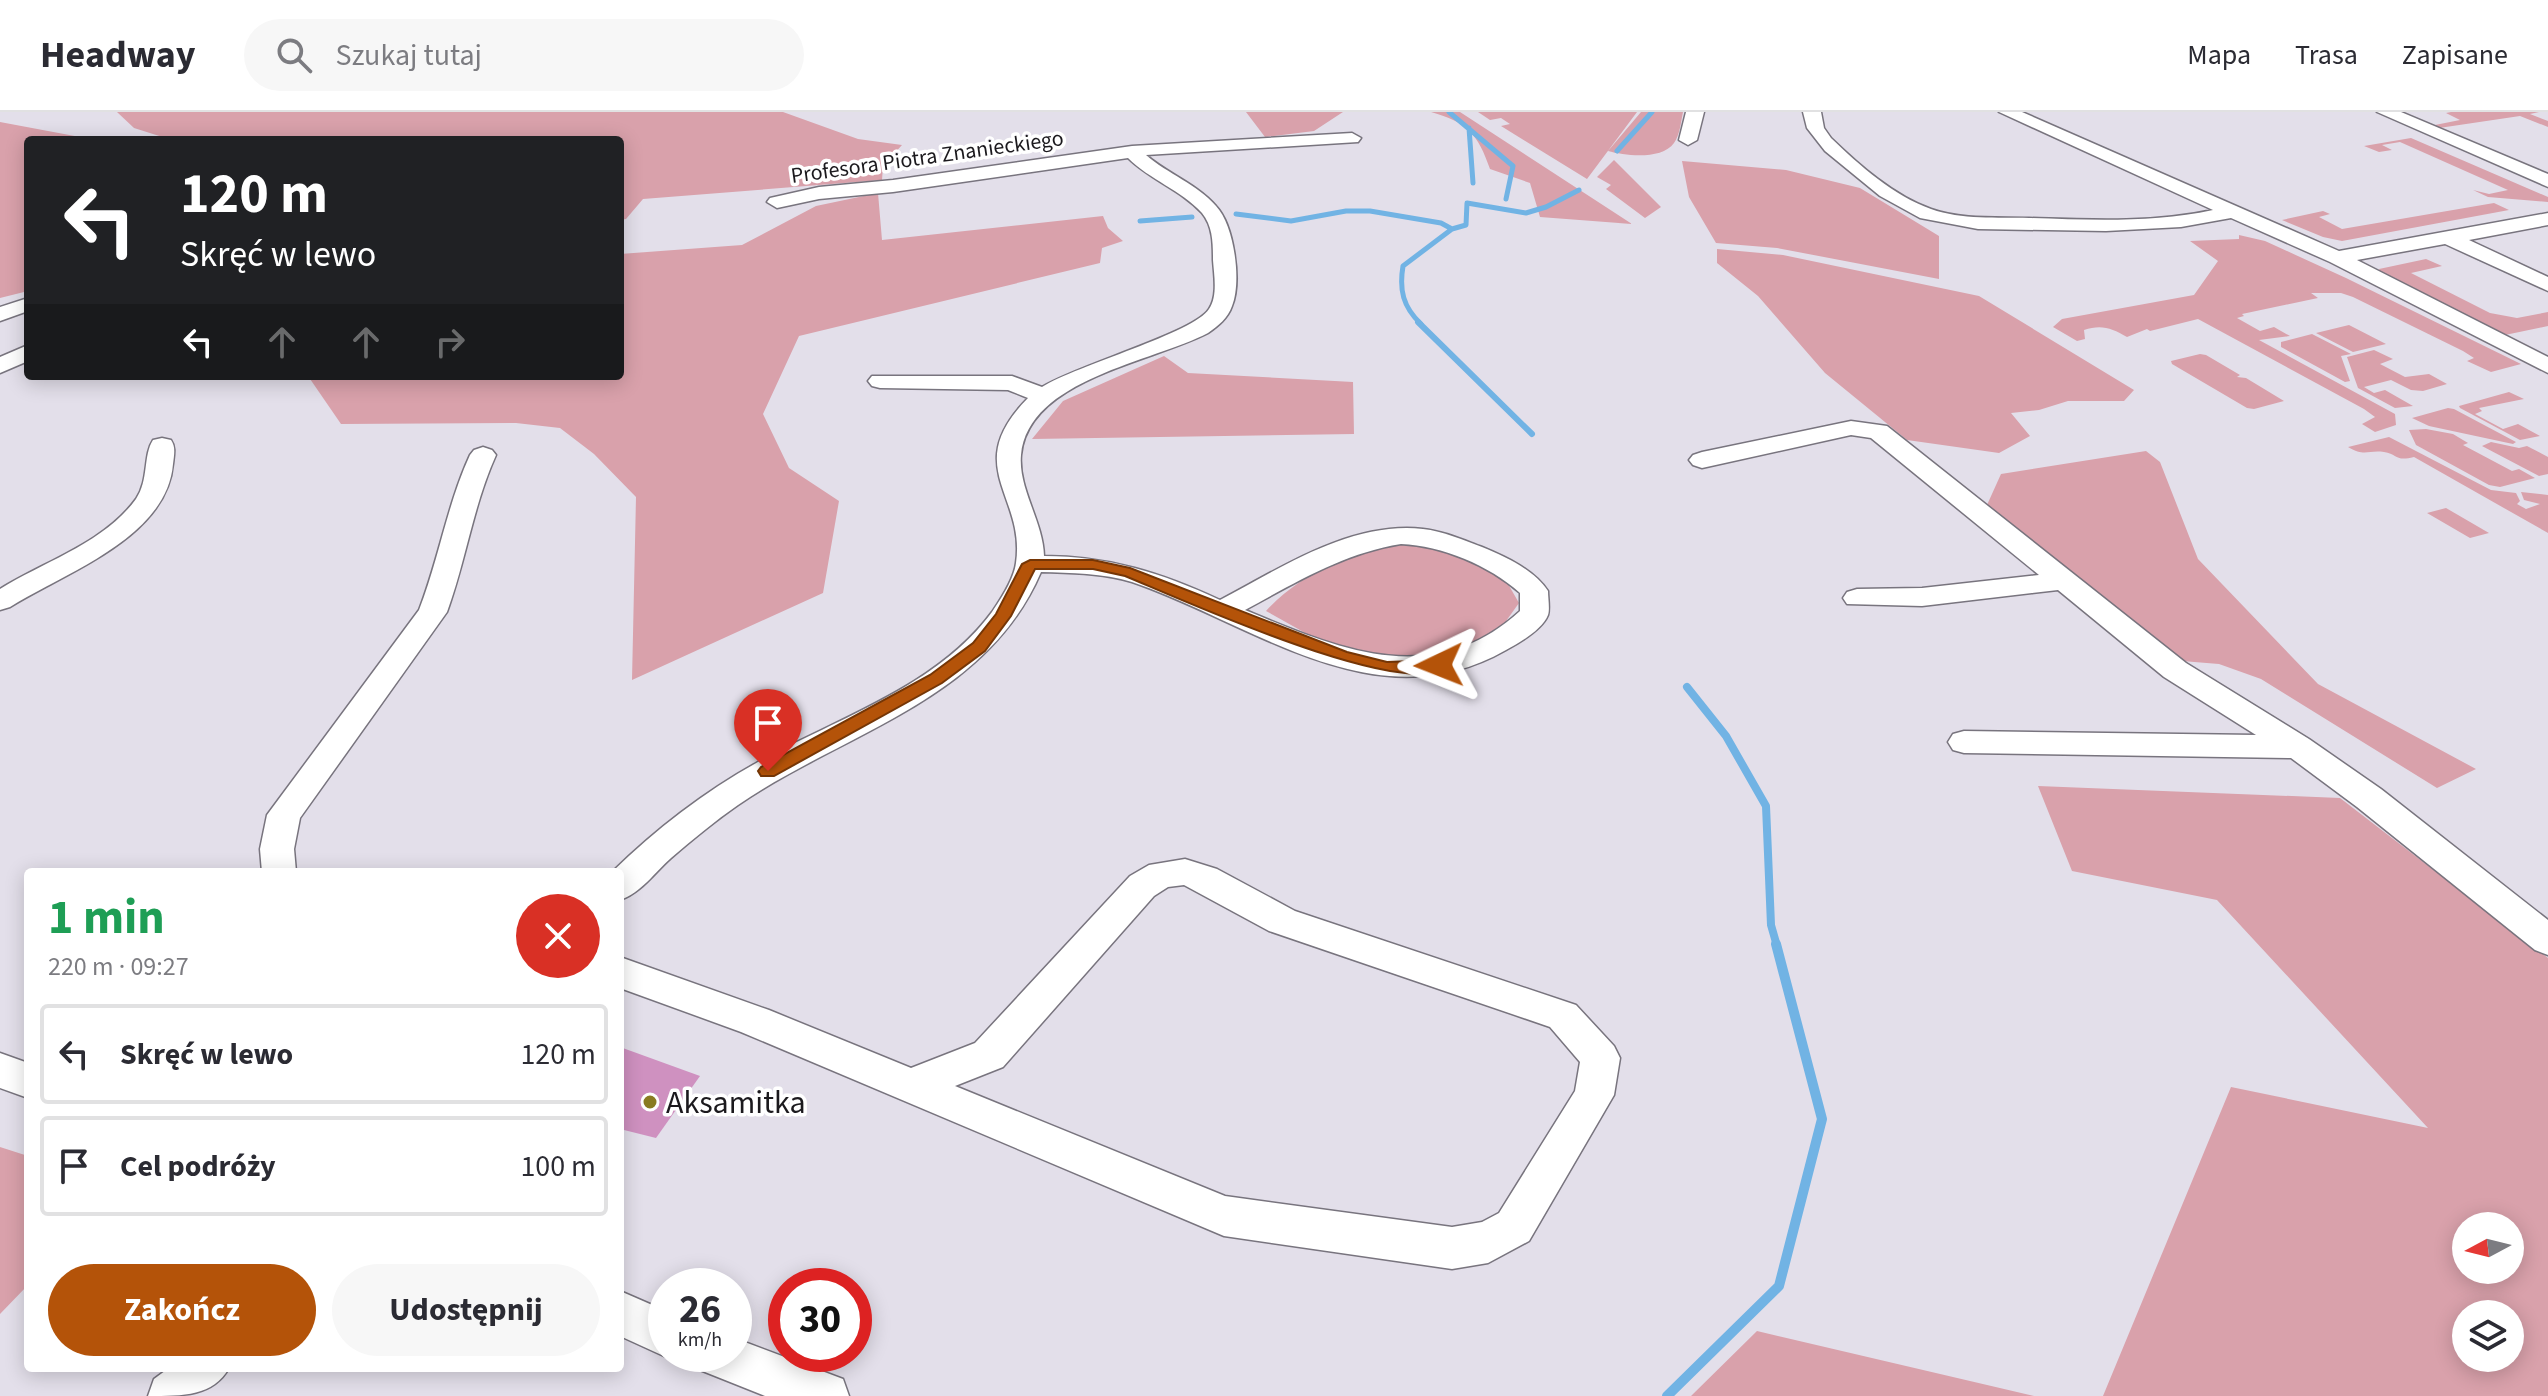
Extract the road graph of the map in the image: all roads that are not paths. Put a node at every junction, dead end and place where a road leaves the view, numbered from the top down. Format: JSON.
{"nodes":[{"id":1,"x":1695,"y":112,"type":"edge"},
{"id":2,"x":1812,"y":112,"type":"edge"},
{"id":3,"x":2008,"y":112,"type":"edge"},
{"id":4,"x":2386,"y":112,"type":"edge"},
{"id":5,"x":1352,"y":138,"type":"dead end"},
{"id":6,"x":1688,"y":140,"type":"dead end"},
{"id":7,"x":1132,"y":151,"type":"junction"},
{"id":8,"x":2548,"y":181,"type":"edge"},
{"id":9,"x":777,"y":202,"type":"dead end"},
{"id":10,"x":2231,"y":212,"type":"junction"},
{"id":11,"x":2548,"y":219,"type":"edge"},
{"id":12,"x":2449,"y":238,"type":"junction"},
{"id":13,"x":2337,"y":258,"type":"junction"},
{"id":14,"x":2548,"y":285,"type":"edge"},
{"id":15,"x":24,"y":305,"type":"edge"},
{"id":16,"x":0,"y":314,"type":"edge"},
{"id":17,"x":23,"y":345,"type":"edge"},
{"id":18,"x":0,"y":366,"type":"edge"},
{"id":19,"x":2548,"y":366,"type":"edge"},
{"id":20,"x":880,"y":381,"type":"dead end"},
{"id":21,"x":1045,"y":397,"type":"junction"},
{"id":22,"x":162,"y":445,"type":"dead end"},
{"id":23,"x":483,"y":455,"type":"dead end"},
{"id":24,"x":1702,"y":460,"type":"dead end"},
{"id":25,"x":1030,"y":564,"type":"junction"},
{"id":26,"x":2064,"y":581,"type":"junction"},
{"id":27,"x":1857,"y":598,"type":"dead end"},
{"id":28,"x":0,"y":601,"type":"edge"},
{"id":29,"x":1221,"y":611,"type":"junction"},
{"id":30,"x":1964,"y":742,"type":"dead end"},
{"id":31,"x":2298,"y":747,"type":"junction"},
{"id":32,"x":279,"y":868,"type":"edge"},
{"id":33,"x":624,"y":882,"type":"edge"},
{"id":34,"x":2548,"y":940,"type":"edge"},
{"id":35,"x":624,"y":973,"type":"edge"},
{"id":36,"x":0,"y":1070,"type":"edge"},
{"id":37,"x":24,"y":1079,"type":"edge"},
{"id":38,"x":910,"y":1086,"type":"junction"},
{"id":39,"x":624,"y":1315,"type":"edge"},
{"id":40,"x":648,"y":1326,"type":"edge"},
{"id":41,"x":752,"y":1368,"type":"edge"},
{"id":42,"x":201,"y":1372,"type":"edge"},
{"id":43,"x":171,"y":1396,"type":"edge"},
{"id":44,"x":826,"y":1396,"type":"edge"}],
"edges":[{"from":1,"to":6,"type":"street"},
{"from":2,"to":10,"type":"street"},
{"from":3,"to":10,"type":"street"},
{"from":4,"to":8,"type":"street"},
{"from":5,"to":7,"type":"street","name":"Profesora Piotra Znanieckiego"},
{"from":7,"to":9,"type":"street","name":"Profesora Piotra Znanieckiego"},
{"from":7,"to":21,"type":"street"},
{"from":10,"to":13,"type":"street"},
{"from":11,"to":12,"type":"street"},
{"from":12,"to":13,"type":"street"},
{"from":12,"to":14,"type":"street"},
{"from":13,"to":19,"type":"street"},
{"from":15,"to":16,"type":"street"},
{"from":17,"to":18,"type":"street"},
{"from":20,"to":21,"type":"street"},
{"from":21,"to":25,"type":"street"},
{"from":22,"to":28,"type":"street"},
{"from":23,"to":32,"type":"street"},
{"from":24,"to":26,"type":"street"},
{"from":25,"to":29,"type":"street"},
{"from":25,"to":33,"type":"street"},
{"from":26,"to":27,"type":"street"},
{"from":26,"to":31,"type":"street"},
{"from":29,"to":29,"type":"street"},
{"from":30,"to":31,"type":"street"},
{"from":31,"to":34,"type":"street"},
{"from":35,"to":38,"type":"street"},
{"from":36,"to":37,"type":"street"},
{"from":38,"to":38,"type":"street"},
{"from":39,"to":40,"type":"street"},
{"from":41,"to":44,"type":"street"},
{"from":42,"to":43,"type":"street"}]}
